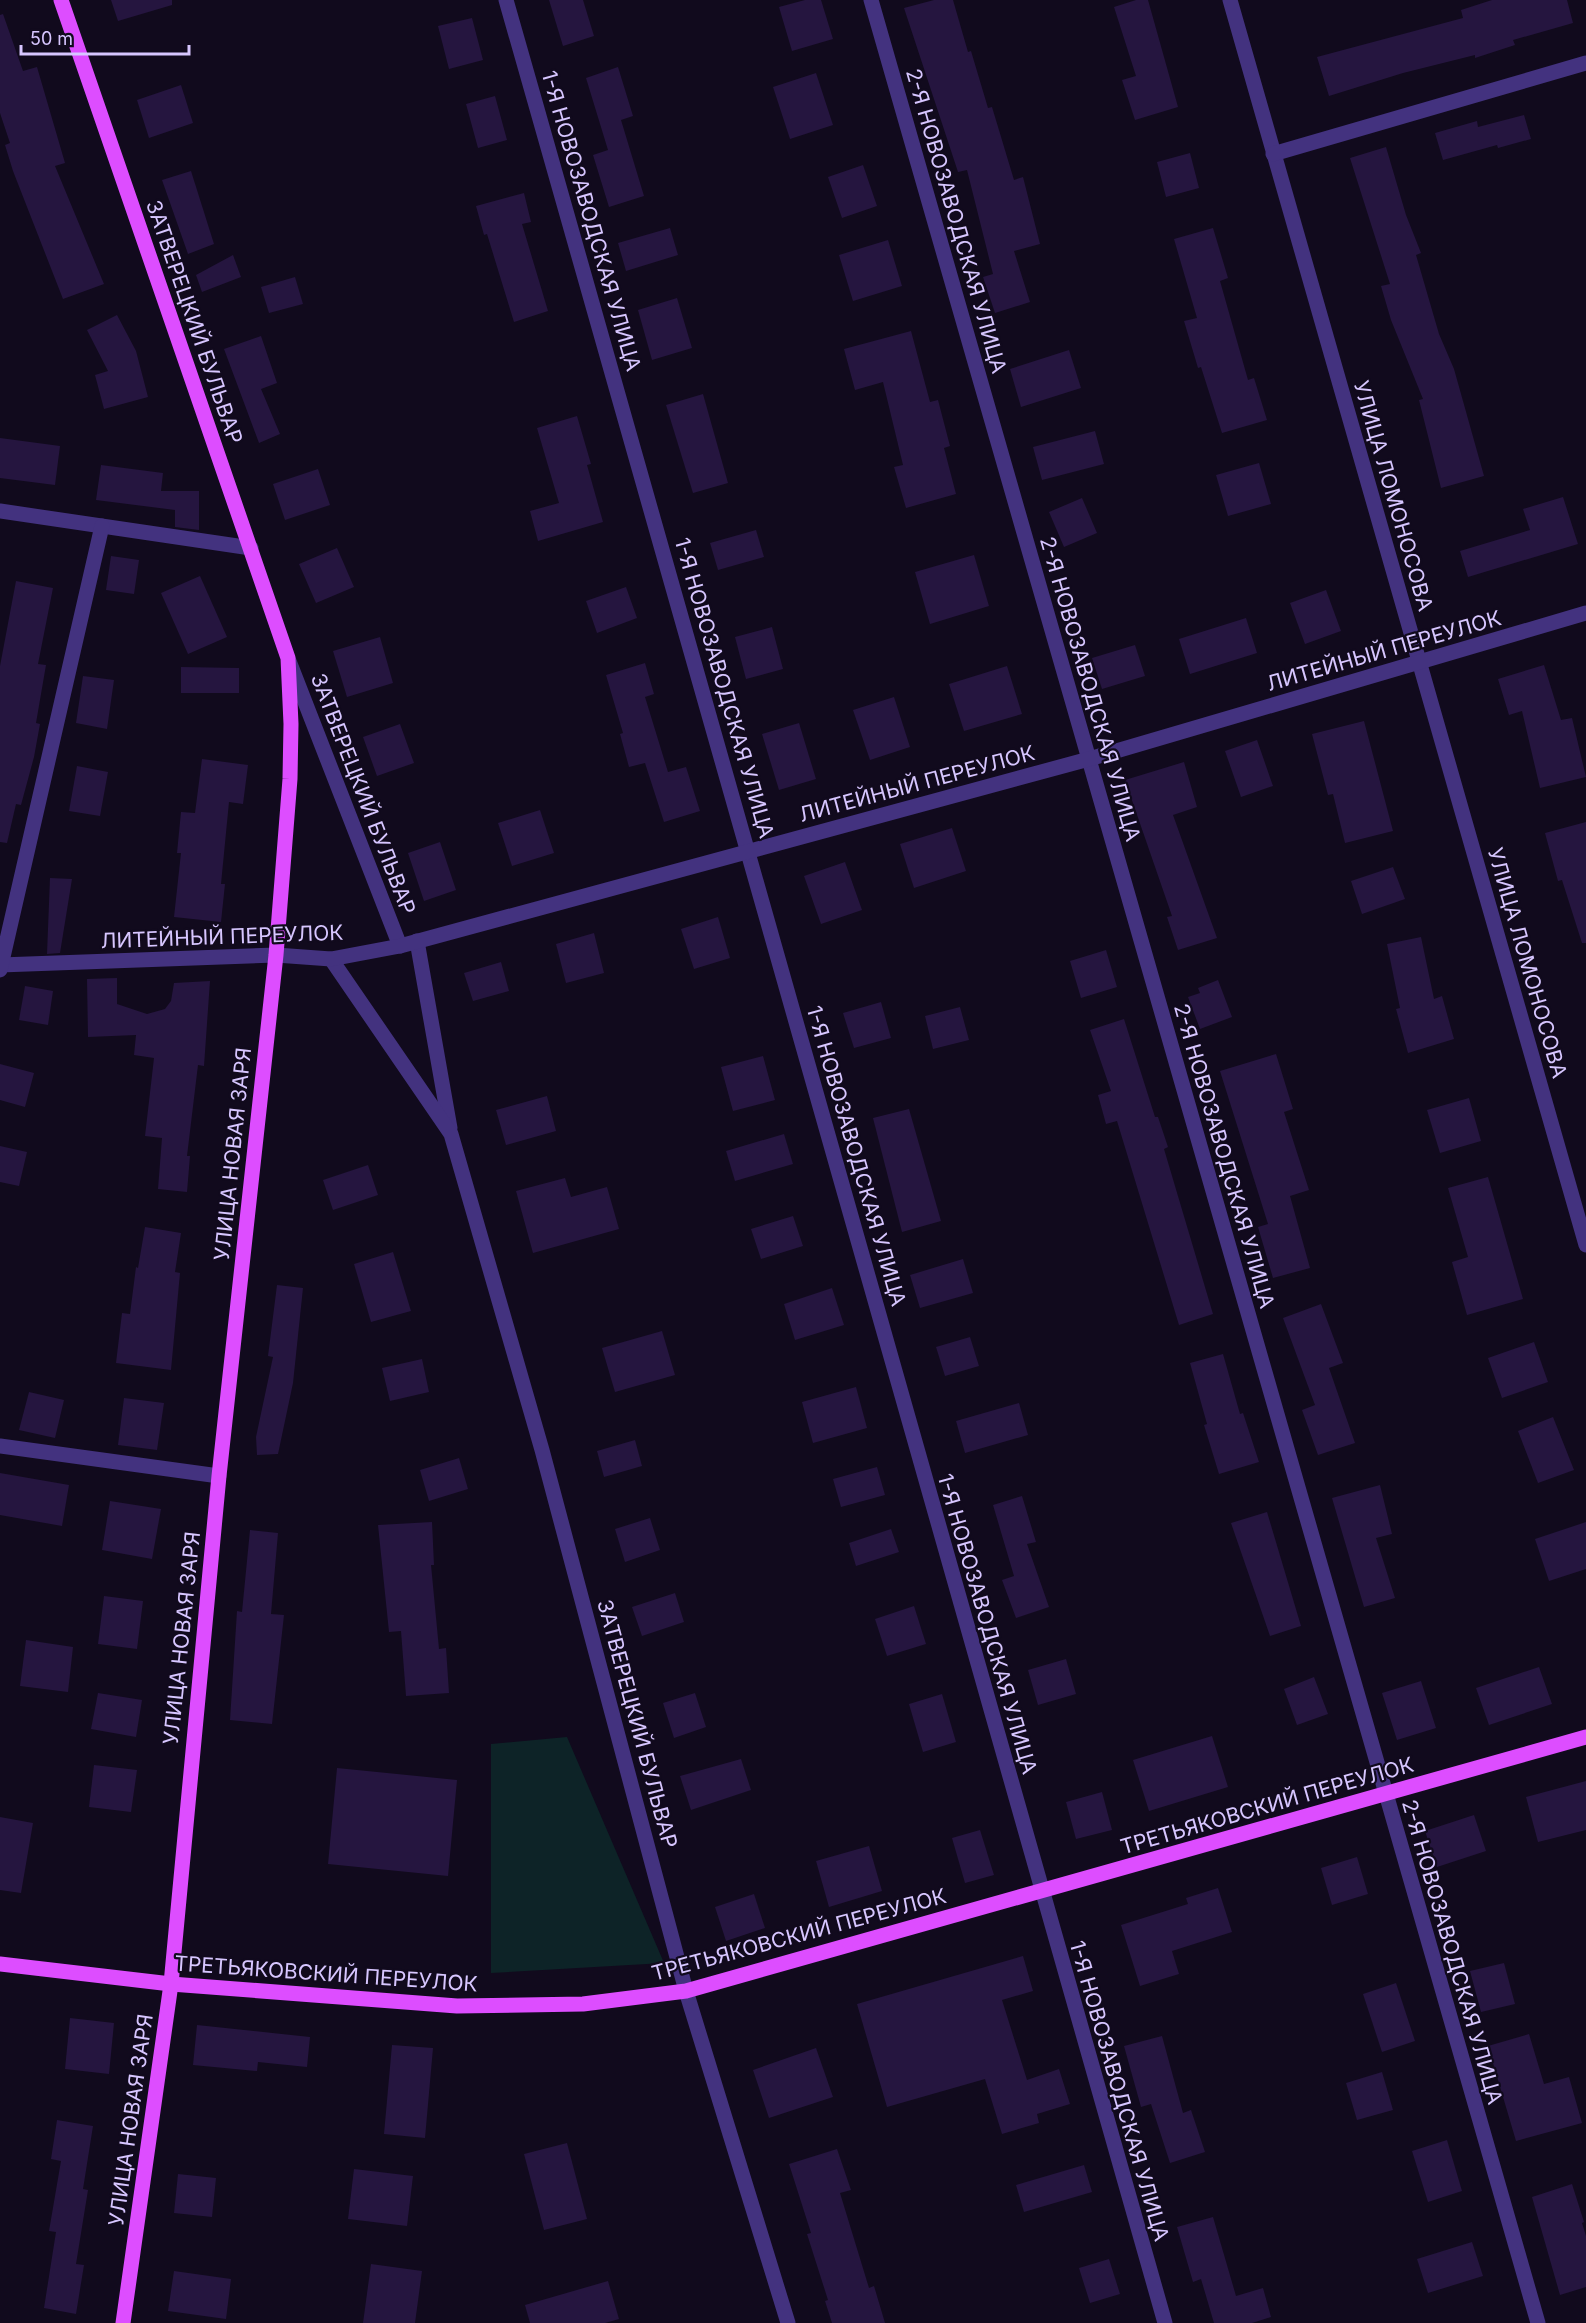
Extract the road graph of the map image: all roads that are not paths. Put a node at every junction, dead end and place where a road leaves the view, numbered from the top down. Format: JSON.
{"nodes":[{"id":1,"x":61,"y":0,"type":"edge"},
{"id":2,"x":506,"y":0,"type":"edge"},
{"id":3,"x":871,"y":0,"type":"edge"},
{"id":4,"x":1230,"y":0,"type":"edge"},
{"id":5,"x":1586,"y":63,"type":"edge"},
{"id":6,"x":1273,"y":154,"type":"junction"},
{"id":7,"x":0,"y":511,"type":"edge"},
{"id":8,"x":102,"y":526,"type":"junction"},
{"id":9,"x":251,"y":548,"type":"junction"},
{"id":10,"x":1586,"y":613,"type":"edge"},
{"id":11,"x":288,"y":658,"type":"junction"},
{"id":12,"x":1418,"y":663,"type":"junction"},
{"id":13,"x":1089,"y":759,"type":"junction"},
{"id":14,"x":749,"y":853,"type":"junction"},
{"id":15,"x":417,"y":941,"type":"junction"},
{"id":16,"x":400,"y":946,"type":"junction"},
{"id":17,"x":276,"y":955,"type":"junction"},
{"id":18,"x":331,"y":959,"type":"junction"},
{"id":19,"x":0,"y":967,"type":"edge"},
{"id":20,"x":451,"y":1134,"type":"junction"},
{"id":21,"x":1586,"y":1245,"type":"edge"},
{"id":22,"x":0,"y":1446,"type":"edge"},
{"id":23,"x":219,"y":1476,"type":"junction"},
{"id":24,"x":1586,"y":1737,"type":"edge"},
{"id":25,"x":1385,"y":1794,"type":"junction"},
{"id":26,"x":1040,"y":1892,"type":"junction"},
{"id":27,"x":0,"y":1964,"type":"edge"},
{"id":28,"x":171,"y":1984,"type":"junction"},
{"id":29,"x":686,"y":1991,"type":"junction"},
{"id":30,"x":123,"y":2323,"type":"edge"},
{"id":31,"x":788,"y":2323,"type":"edge"},
{"id":32,"x":1165,"y":2323,"type":"edge"},
{"id":33,"x":1538,"y":2323,"type":"edge"}],
"edges":[{"from":1,"to":9,"type":"main road","name":"ЗАТВЕРЕЦКИЙ БУЛЬВАР"},
{"from":2,"to":14,"type":"street","name":"1-Я НОВОЗАВОДСКАЯ УЛИЦА"},
{"from":3,"to":13,"type":"street","name":"2-Я НОВОЗАВОДСКАЯ УЛИЦА"},
{"from":4,"to":6,"type":"street","name":"УЛИЦА ЛОМОНОСОВА"},
{"from":5,"to":6,"type":"street"},
{"from":6,"to":12,"type":"street","name":"УЛИЦА ЛОМОНОСОВА"},
{"from":7,"to":8,"type":"street"},
{"from":8,"to":9,"type":"street"},
{"from":8,"to":19,"type":"street"},
{"from":9,"to":11,"type":"main road","name":"ЗАТВЕРЕЦКИЙ БУЛЬВАР"},
{"from":10,"to":12,"type":"street","name":"ЛИТЕЙНЫЙ ПЕРЕУЛОК"},
{"from":11,"to":16,"type":"street","name":"ЗАТВЕРЕЦКИЙ БУЛЬВАР"},
{"from":11,"to":17,"type":"main road","name":"ЗАТВЕРЕЦКИЙ БУЛЬВАР"},
{"from":12,"to":13,"type":"street","name":"ЛИТЕЙНЫЙ ПЕРЕУЛОК"},
{"from":12,"to":21,"type":"street","name":"УЛИЦА ЛОМОНОСОВА"},
{"from":13,"to":14,"type":"street","name":"ЛИТЕЙНЫЙ ПЕРЕУЛОК"},
{"from":13,"to":25,"type":"street","name":"2-Я НОВОЗАВОДСКАЯ УЛИЦА"},
{"from":14,"to":15,"type":"street","name":"ЛИТЕЙНЫЙ ПЕРЕУЛОК"},
{"from":14,"to":26,"type":"street","name":"1-Я НОВОЗАВОДСКАЯ УЛИЦА"},
{"from":15,"to":16,"type":"street","name":"ЛИТЕЙНЫЙ ПЕРЕУЛОК"},
{"from":15,"to":20,"type":"street","name":"ЗАТВЕРЕЦКИЙ БУЛЬВАР"},
{"from":16,"to":18,"type":"street","name":"ЛИТЕЙНЫЙ ПЕРЕУЛОК"},
{"from":17,"to":18,"type":"street","name":"ЛИТЕЙНЫЙ ПЕРЕУЛОК"},
{"from":17,"to":19,"type":"street","name":"ЛИТЕЙНЫЙ ПЕРЕУЛОК"},
{"from":17,"to":23,"type":"main road","name":"УЛИЦА НОВАЯ ЗАРЯ"},
{"from":18,"to":20,"type":"street","name":"ЗАТВЕРЕЦКИЙ БУЛЬВАР"},
{"from":20,"to":29,"type":"street","name":"ЗАТВЕРЕЦКИЙ БУЛЬВАР"},
{"from":22,"to":23,"type":"street"},
{"from":23,"to":28,"type":"main road","name":"УЛИЦА НОВАЯ ЗАРЯ"},
{"from":24,"to":25,"type":"main road","name":"ТРЕТЬЯКОВСКИЙ ПЕРЕУЛОК"},
{"from":25,"to":26,"type":"main road","name":"ТРЕТЬЯКОВСКИЙ ПЕРЕУЛОК"},
{"from":25,"to":33,"type":"street","name":"2-Я НОВОЗАВОДСКАЯ УЛИЦА"},
{"from":26,"to":29,"type":"main road","name":"ТРЕТЬЯКОВСКИЙ ПЕРЕУЛОК"},
{"from":26,"to":32,"type":"street","name":"1-Я НОВОЗАВОДСКАЯ УЛИЦА"},
{"from":27,"to":28,"type":"main road","name":"ТРЕТЬЯКОВСКИЙ ПЕРЕУЛОК"},
{"from":28,"to":29,"type":"main road","name":"ТРЕТЬЯКОВСКИЙ ПЕРЕУЛОК"},
{"from":28,"to":30,"type":"main road","name":"УЛИЦА НОВАЯ ЗАРЯ"},
{"from":29,"to":31,"type":"street","name":"ЗАТВЕРЕЦКИЙ БУЛЬВАР"}]}
